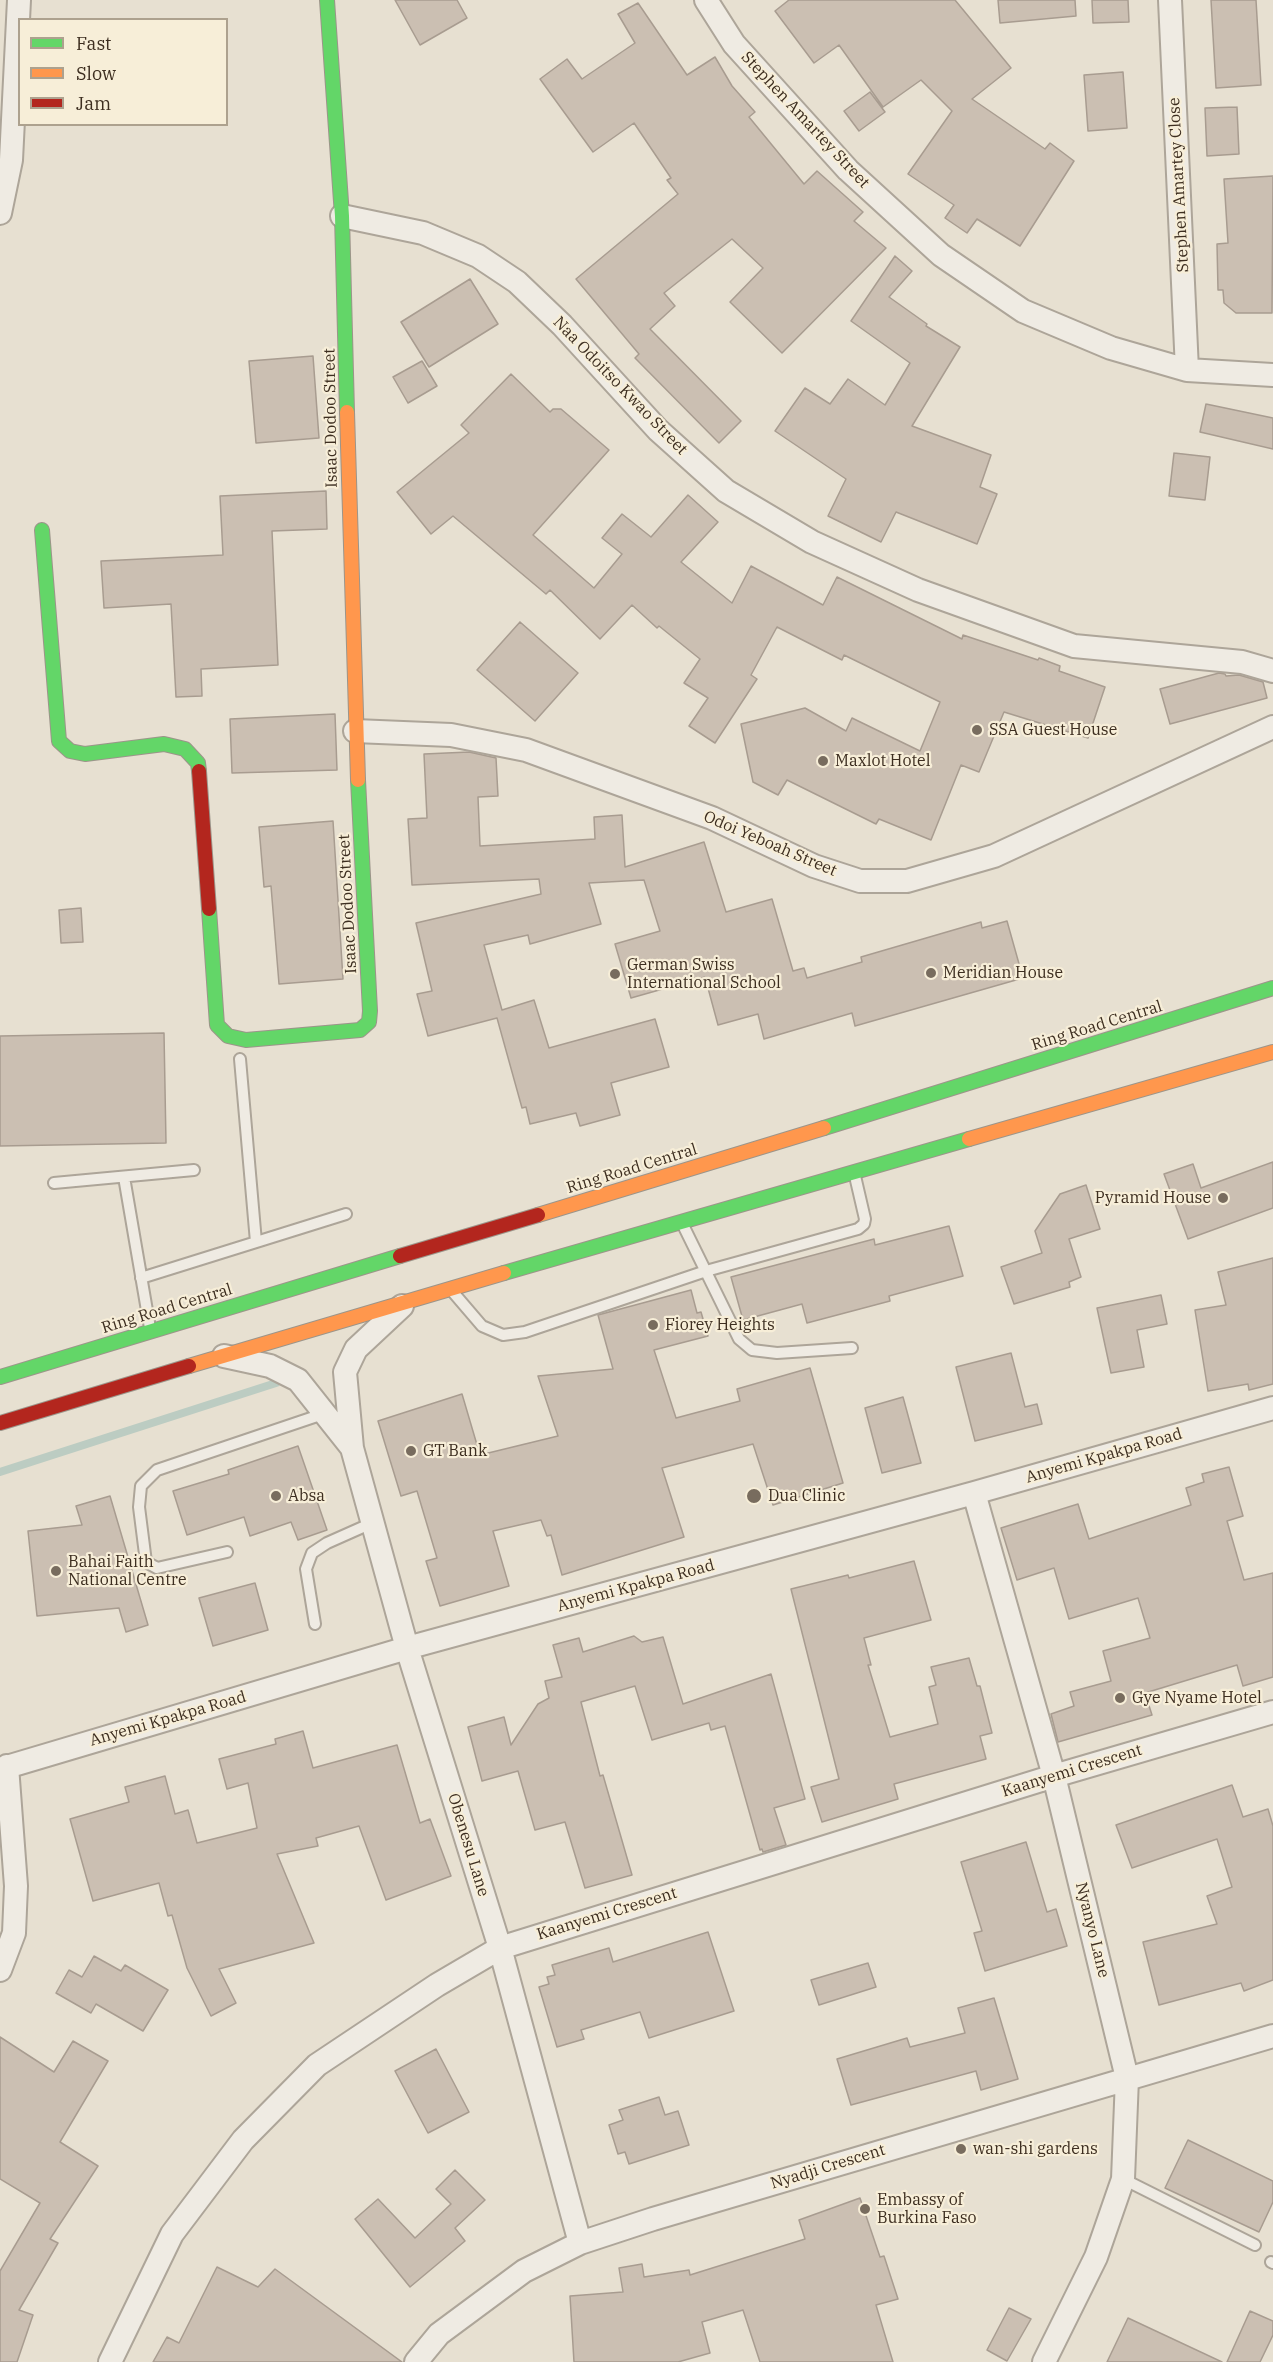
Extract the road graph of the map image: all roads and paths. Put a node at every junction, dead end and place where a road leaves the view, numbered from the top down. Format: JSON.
{"nodes":[{"id":1,"x":19,"y":0,"type":"edge"},
{"id":2,"x":327,"y":0,"type":"edge"},
{"id":3,"x":706,"y":0,"type":"edge"},
{"id":4,"x":1170,"y":0,"type":"edge"},
{"id":5,"x":18,"y":18,"type":"edge"},
{"id":6,"x":18,"y":20,"type":"edge"},
{"id":7,"x":0,"y":213,"type":"edge"},
{"id":8,"x":342,"y":216,"type":"junction"},
{"id":9,"x":1187,"y":370,"type":"junction"},
{"id":10,"x":1273,"y":375,"type":"edge"},
{"id":11,"x":42,"y":530,"type":"dead end"},
{"id":12,"x":1273,"y":671,"type":"edge"},
{"id":13,"x":1273,"y":727,"type":"edge"},
{"id":14,"x":355,"y":731,"type":"junction"},
{"id":15,"x":1273,"y":988,"type":"edge"},
{"id":16,"x":1273,"y":1052,"type":"edge"},
{"id":17,"x":240,"y":1059,"type":"dead end"},
{"id":18,"x":194,"y":1170,"type":"dead end"},
{"id":19,"x":855,"y":1172,"type":"junction"},
{"id":20,"x":124,"y":1178,"type":"junction"},
{"id":21,"x":54,"y":1183,"type":"dead end"},
{"id":22,"x":346,"y":1214,"type":"dead end"},
{"id":23,"x":682,"y":1222,"type":"junction"},
{"id":24,"x":256,"y":1242,"type":"junction"},
{"id":25,"x":706,"y":1271,"type":"junction"},
{"id":26,"x":141,"y":1278,"type":"junction"},
{"id":27,"x":449,"y":1289,"type":"junction"},
{"id":28,"x":409,"y":1301,"type":"junction"},
{"id":29,"x":150,"y":1332,"type":"junction"},
{"id":30,"x":852,"y":1348,"type":"dead end"},
{"id":31,"x":222,"y":1356,"type":"junction"},
{"id":32,"x":0,"y":1377,"type":"edge"},
{"id":33,"x":1273,"y":1408,"type":"edge"},
{"id":34,"x":323,"y":1414,"type":"junction"},
{"id":35,"x":0,"y":1423,"type":"edge"},
{"id":36,"x":352,"y":1448,"type":"junction"},
{"id":37,"x":974,"y":1493,"type":"junction"},
{"id":38,"x":372,"y":1523,"type":"junction"},
{"id":39,"x":227,"y":1552,"type":"dead end"},
{"id":40,"x":315,"y":1624,"type":"dead end"},
{"id":41,"x":406,"y":1648,"type":"junction"},
{"id":42,"x":1273,"y":1712,"type":"edge"},
{"id":43,"x":4,"y":1767,"type":"edge"},
{"id":44,"x":1054,"y":1776,"type":"junction"},
{"id":45,"x":500,"y":1948,"type":"junction"},
{"id":46,"x":0,"y":1970,"type":"edge"},
{"id":47,"x":1273,"y":2036,"type":"edge"},
{"id":48,"x":1127,"y":2078,"type":"junction"},
{"id":49,"x":1123,"y":2179,"type":"junction"},
{"id":50,"x":580,"y":2242,"type":"junction"},
{"id":51,"x":1255,"y":2246,"type":"dead end"},
{"id":52,"x":110,"y":2362,"type":"edge"},
{"id":53,"x":416,"y":2362,"type":"edge"},
{"id":54,"x":1044,"y":2362,"type":"edge"}],
"edges":[{"from":1,"to":5,"type":"street"},
{"from":2,"to":8,"type":"main road","name":"Isaac Dodoo Street"},
{"from":3,"to":9,"type":"street","name":"Stephen Amartey Street"},
{"from":4,"to":9,"type":"street","name":"Stephen Amartey Close"},
{"from":6,"to":7,"type":"street"},
{"from":8,"to":12,"type":"street","name":"Naa Odoitso Kwao Street"},
{"from":8,"to":14,"type":"main road","name":"Isaac Dodoo Street"},
{"from":9,"to":10,"type":"street","name":"Stephen Amartey Street"},
{"from":11,"to":14,"type":"main road","name":"Isaac Dodoo Street"},
{"from":13,"to":14,"type":"street","name":"Odoi Yeboah Street"},
{"from":15,"to":29,"type":"main road","name":"Ring Road Central"},
{"from":16,"to":19,"type":"main road"},
{"from":17,"to":24,"type":"lane"},
{"from":18,"to":20,"type":"lane"},
{"from":19,"to":23,"type":"main road"},
{"from":19,"to":25,"type":"lane"},
{"from":20,"to":21,"type":"lane"},
{"from":20,"to":26,"type":"lane"},
{"from":22,"to":24,"type":"lane"},
{"from":23,"to":25,"type":"lane"},
{"from":23,"to":27,"type":"main road"},
{"from":24,"to":26,"type":"lane"},
{"from":25,"to":27,"type":"lane"},
{"from":25,"to":30,"type":"lane"},
{"from":26,"to":29,"type":"lane"},
{"from":27,"to":28,"type":"main road"},
{"from":28,"to":31,"type":"main road"},
{"from":28,"to":36,"type":"street","name":"Obenesu Lane"},
{"from":29,"to":32,"type":"main road","name":"Ring Road Central"},
{"from":31,"to":34,"type":"street","name":"Obenesu Lane"},
{"from":31,"to":35,"type":"main road"},
{"from":33,"to":37,"type":"street","name":"Anyemi Kpakpa Road"},
{"from":34,"to":36,"type":"street","name":"Obenesu Lane"},
{"from":34,"to":39,"type":"lane"},
{"from":36,"to":38,"type":"street","name":"Obenesu Lane"},
{"from":37,"to":41,"type":"street","name":"Anyemi Kpakpa Road"},
{"from":37,"to":44,"type":"street","name":"Nyanyo Lane"},
{"from":38,"to":40,"type":"lane"},
{"from":38,"to":41,"type":"street","name":"Obenesu Lane"},
{"from":41,"to":43,"type":"street","name":"Anyemi Kpakpa Road"},
{"from":41,"to":45,"type":"street","name":"Obenesu Lane"},
{"from":42,"to":44,"type":"street","name":"Kaanyemi Crescent"},
{"from":43,"to":46,"type":"street"},
{"from":44,"to":45,"type":"street","name":"Kaanyemi Crescent"},
{"from":44,"to":48,"type":"street","name":"Nyanyo Lane"},
{"from":45,"to":50,"type":"street","name":"Obenesu Lane"},
{"from":45,"to":52,"type":"street","name":"Kaanyemi Crescent"},
{"from":47,"to":48,"type":"street","name":"Nyadji Crescent"},
{"from":48,"to":49,"type":"street","name":"Nyanyo Lane"},
{"from":48,"to":50,"type":"street","name":"Nyadji Crescent"},
{"from":49,"to":51,"type":"lane"},
{"from":49,"to":54,"type":"street","name":"Nyanyo Lane"},
{"from":50,"to":53,"type":"street","name":"Nyadji Crescent"}]}
